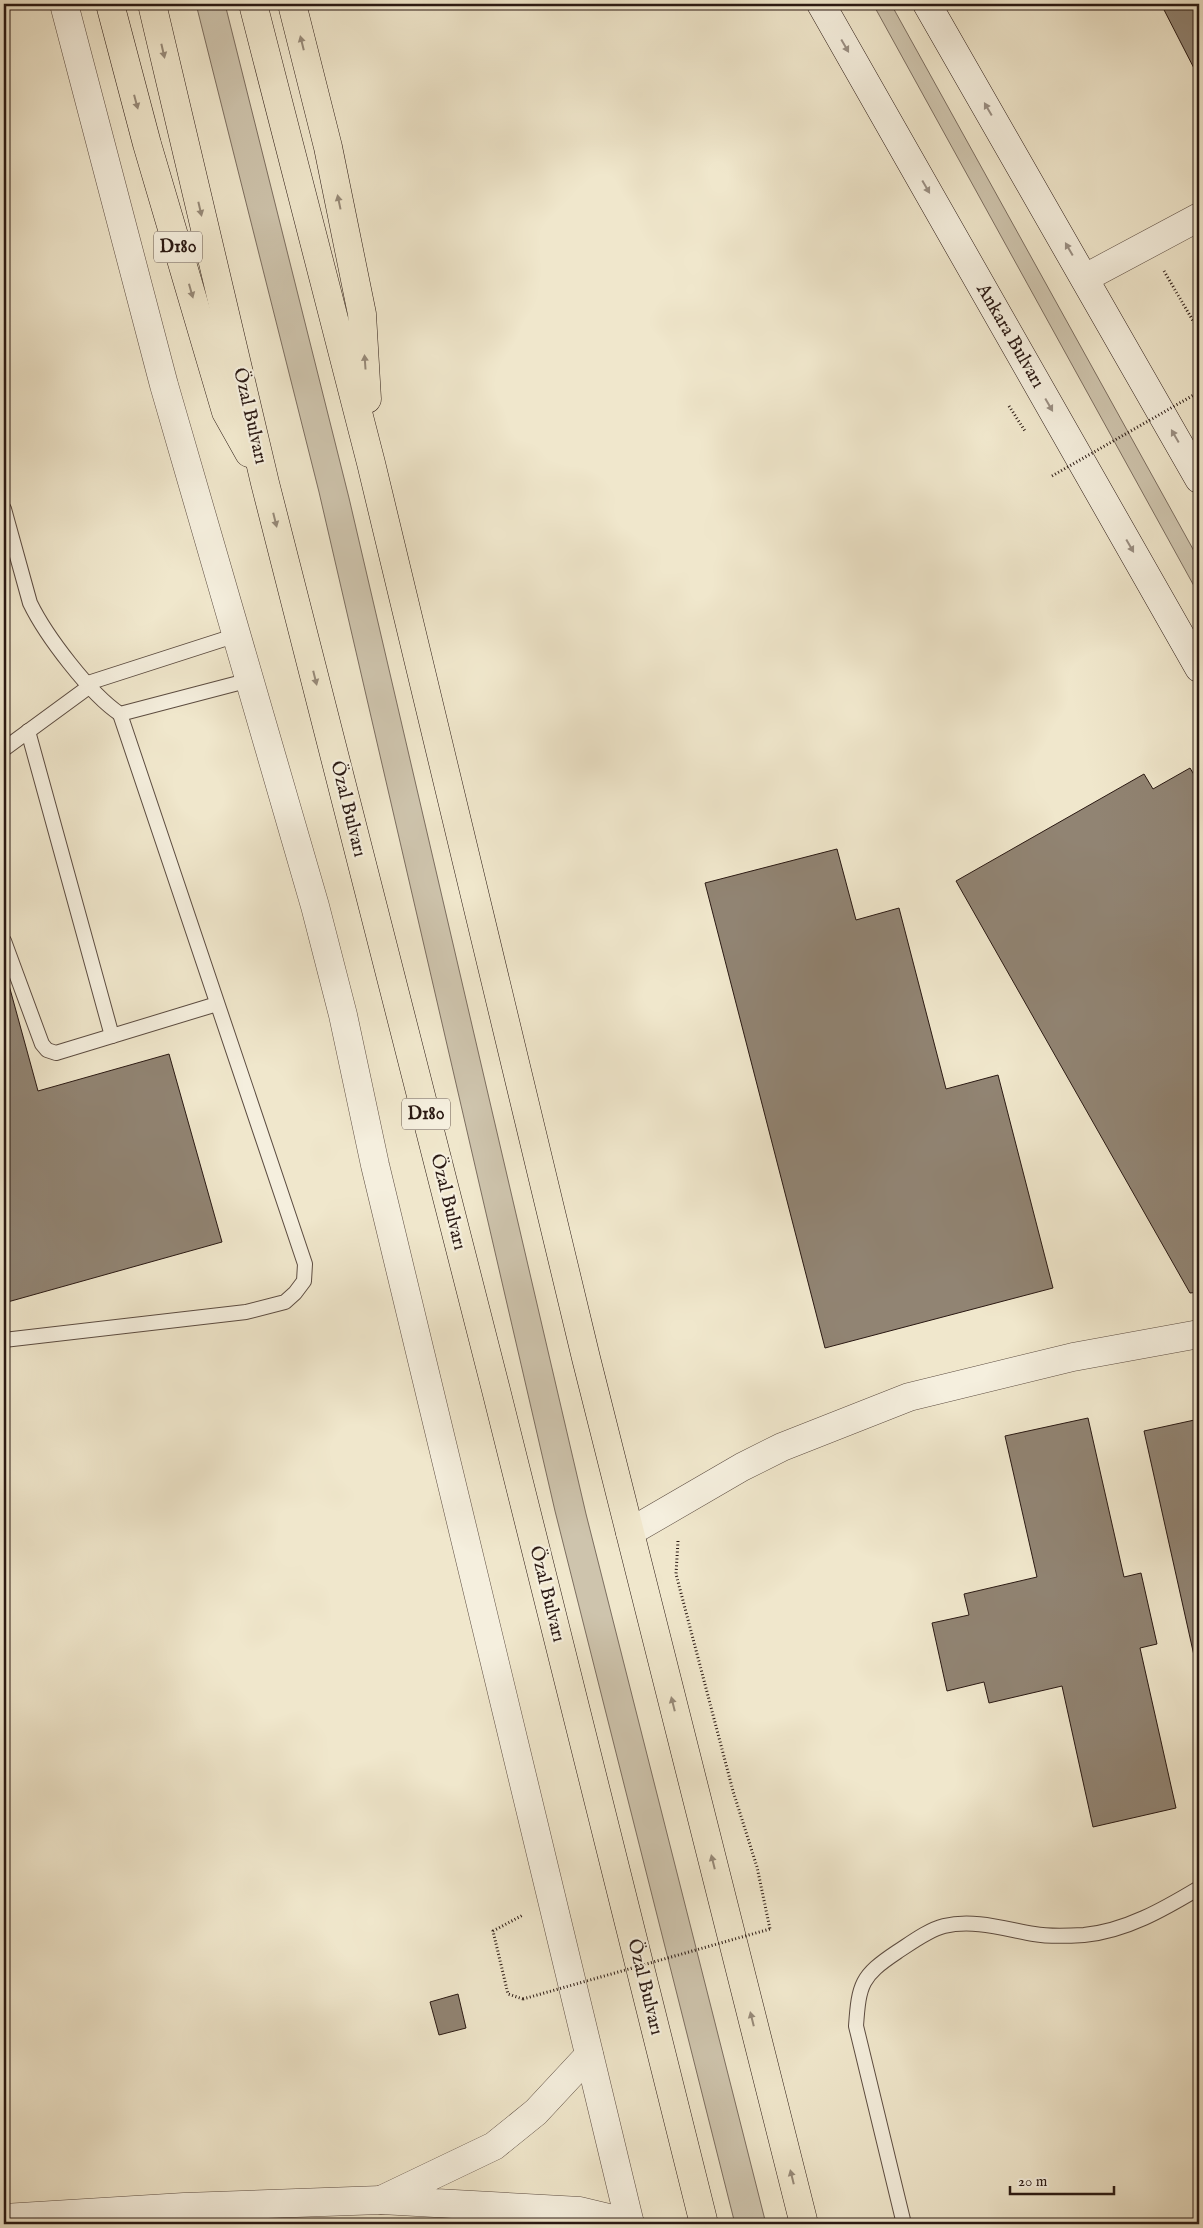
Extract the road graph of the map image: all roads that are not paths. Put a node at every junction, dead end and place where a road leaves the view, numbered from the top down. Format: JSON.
{"nodes":[{"id":1,"x":64,"y":4,"type":"edge"},
{"id":2,"x":110,"y":4,"type":"edge"},
{"id":3,"x":152,"y":4,"type":"edge"},
{"id":4,"x":252,"y":4,"type":"edge"},
{"id":5,"x":292,"y":4,"type":"edge"},
{"id":6,"x":821,"y":4,"type":"edge"},
{"id":7,"x":927,"y":4,"type":"edge"},
{"id":8,"x":1199,"y":217,"type":"edge"},
{"id":9,"x":1085,"y":278,"type":"junction"},
{"id":10,"x":371,"y":463,"type":"junction"},
{"id":11,"x":1199,"y":479,"type":"edge"},
{"id":12,"x":265,"y":482,"type":"junction"},
{"id":13,"x":4,"y":510,"type":"edge"},
{"id":14,"x":236,"y":635,"type":"junction"},
{"id":15,"x":1199,"y":668,"type":"edge"},
{"id":16,"x":250,"y":680,"type":"junction"},
{"id":17,"x":89,"y":684,"type":"junction"},
{"id":18,"x":120,"y":714,"type":"junction"},
{"id":19,"x":28,"y":731,"type":"junction"},
{"id":20,"x":4,"y":749,"type":"edge"},
{"id":21,"x":4,"y":941,"type":"edge"},
{"id":22,"x":217,"y":1004,"type":"junction"},
{"id":23,"x":112,"y":1036,"type":"junction"},
{"id":24,"x":1199,"y":1334,"type":"edge"},
{"id":25,"x":4,"y":1340,"type":"edge"},
{"id":26,"x":630,"y":1532,"type":"junction"},
{"id":27,"x":1199,"y":1888,"type":"edge"},
{"id":28,"x":589,"y":2055,"type":"junction"},
{"id":29,"x":381,"y":2200,"type":"junction"},
{"id":30,"x":4,"y":2218,"type":"edge"},
{"id":31,"x":630,"y":2224,"type":"edge"},
{"id":32,"x":704,"y":2224,"type":"edge"},
{"id":33,"x":804,"y":2224,"type":"edge"},
{"id":34,"x":904,"y":2224,"type":"edge"}],
"edges":[{"from":1,"to":14,"type":"street"},
{"from":2,"to":12,"type":"highway","number":"D180","one_way":true},
{"from":3,"to":12,"type":"highway","name":"Özal Bulvarı","number":"D180","one_way":true},
{"from":4,"to":10,"type":"highway"},
{"from":10,"to":5,"type":"highway","one_way":true},
{"from":6,"to":15,"type":"street","name":"Ankara Bulvarı","one_way":true},
{"from":9,"to":7,"type":"street","one_way":true},
{"from":8,"to":9,"type":"street"},
{"from":11,"to":9,"type":"street","one_way":true},
{"from":10,"to":26,"type":"highway"},
{"from":12,"to":32,"type":"highway","name":"Özal Bulvarı","number":"D180","one_way":true},
{"from":13,"to":17,"type":"lane"},
{"from":14,"to":16,"type":"street"},
{"from":14,"to":17,"type":"lane"},
{"from":16,"to":18,"type":"lane"},
{"from":16,"to":28,"type":"street"},
{"from":17,"to":18,"type":"lane"},
{"from":17,"to":19,"type":"lane"},
{"from":18,"to":22,"type":"lane"},
{"from":19,"to":20,"type":"lane"},
{"from":19,"to":23,"type":"lane"},
{"from":21,"to":23,"type":"lane"},
{"from":22,"to":23,"type":"lane"},
{"from":22,"to":25,"type":"lane"},
{"from":24,"to":26,"type":"street"},
{"from":33,"to":26,"type":"highway","one_way":true},
{"from":27,"to":34,"type":"lane"},
{"from":28,"to":29,"type":"street"},
{"from":28,"to":31,"type":"street"},
{"from":29,"to":30,"type":"street"},
{"from":29,"to":31,"type":"street"}]}
